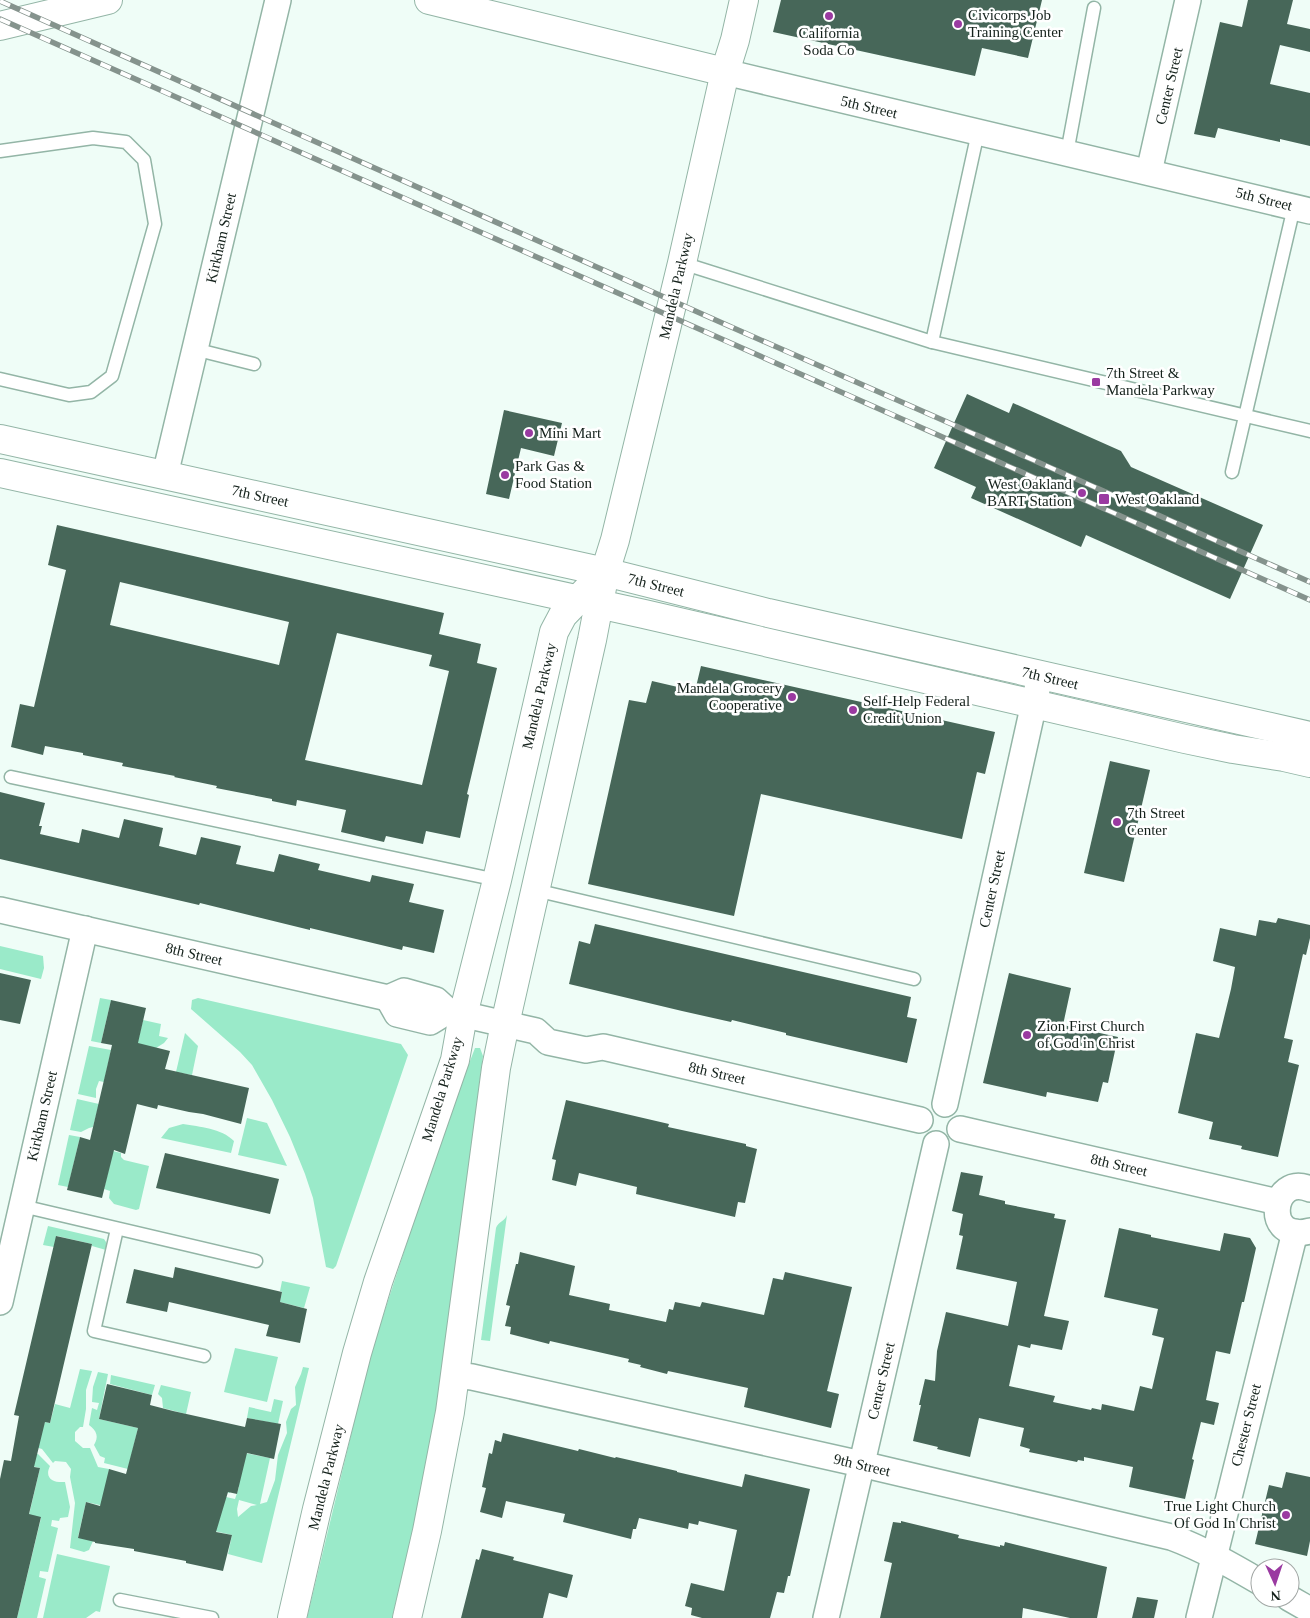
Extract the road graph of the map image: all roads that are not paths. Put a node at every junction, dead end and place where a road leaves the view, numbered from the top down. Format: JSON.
{"nodes":[{"id":1,"x":108,"y":0,"type":"edge"},
{"id":2,"x":278,"y":0,"type":"edge"},
{"id":3,"x":744,"y":0,"type":"edge"},
{"id":4,"x":1188,"y":0,"type":"edge"},
{"id":5,"x":444,"y":2,"type":"edge"},
{"id":6,"x":1094,"y":8,"type":"dead end"},
{"id":7,"x":0,"y":26,"type":"edge"},
{"id":8,"x":725,"y":72,"type":"junction"},
{"id":9,"x":978,"y":132,"type":"junction"},
{"id":10,"x":0,"y":151,"type":"edge"},
{"id":11,"x":1067,"y":153,"type":"junction"},
{"id":12,"x":1149,"y":172,"type":"junction"},
{"id":13,"x":1302,"y":209,"type":"edge"},
{"id":14,"x":682,"y":264,"type":"junction"},
{"id":15,"x":932,"y":342,"type":"junction"},
{"id":16,"x":194,"y":349,"type":"junction"},
{"id":17,"x":254,"y":364,"type":"dead end"},
{"id":18,"x":0,"y":379,"type":"edge"},
{"id":19,"x":1245,"y":415,"type":"junction"},
{"id":20,"x":1310,"y":431,"type":"edge"},
{"id":21,"x":0,"y":439,"type":"edge"},
{"id":22,"x":1232,"y":472,"type":"dead end"},
{"id":23,"x":0,"y":473,"type":"edge"},
{"id":24,"x":165,"y":475,"type":"junction"},
{"id":25,"x":605,"y":572,"type":"junction"},
{"id":26,"x":588,"y":602,"type":"junction"},
{"id":27,"x":1040,"y":676,"type":"junction"},
{"id":28,"x":1034,"y":704,"type":"junction"},
{"id":29,"x":1310,"y":736,"type":"edge"},
{"id":30,"x":1310,"y":763,"type":"edge"},
{"id":31,"x":11,"y":777,"type":"dead end"},
{"id":32,"x":497,"y":880,"type":"junction"},
{"id":33,"x":535,"y":890,"type":"junction"},
{"id":34,"x":0,"y":910,"type":"edge"},
{"id":35,"x":85,"y":929,"type":"junction"},
{"id":36,"x":914,"y":979,"type":"dead end"},
{"id":37,"x":456,"y":1013,"type":"junction"},
{"id":38,"x":505,"y":1024,"type":"junction"},
{"id":39,"x":945,"y":1104,"type":"junction"},
{"id":40,"x":920,"y":1120,"type":"junction"},
{"id":41,"x":960,"y":1129,"type":"junction"},
{"id":42,"x":936,"y":1144,"type":"junction"},
{"id":43,"x":1309,"y":1184,"type":"edge"},
{"id":44,"x":1278,"y":1202,"type":"junction"},
{"id":45,"x":22,"y":1206,"type":"junction"},
{"id":46,"x":117,"y":1230,"type":"junction"},
{"id":47,"x":1302,"y":1232,"type":"edge"},
{"id":48,"x":256,"y":1261,"type":"dead end"},
{"id":49,"x":0,"y":1302,"type":"edge"},
{"id":50,"x":204,"y":1356,"type":"dead end"},
{"id":51,"x":455,"y":1375,"type":"junction"},
{"id":52,"x":861,"y":1464,"type":"junction"},
{"id":53,"x":1214,"y":1555,"type":"junction"},
{"id":54,"x":1250,"y":1576,"type":"edge"},
{"id":55,"x":120,"y":1600,"type":"dead end"},
{"id":56,"x":212,"y":1618,"type":"edge"},
{"id":57,"x":292,"y":1618,"type":"edge"},
{"id":58,"x":406,"y":1618,"type":"edge"},
{"id":59,"x":826,"y":1618,"type":"edge"},
{"id":60,"x":1199,"y":1618,"type":"edge"}],
"edges":[{"from":1,"to":7,"type":"main road"},
{"from":2,"to":16,"type":"street","name":"Kirkham Street"},
{"from":3,"to":8,"type":"main road","name":"Mandela Parkway"},
{"from":4,"to":12,"type":"street","name":"Center Street"},
{"from":5,"to":8,"type":"main road","name":"5th Street"},
{"from":6,"to":11,"type":"lane"},
{"from":8,"to":9,"type":"street","name":"5th Street"},
{"from":8,"to":14,"type":"main road","name":"Mandela Parkway"},
{"from":9,"to":11,"type":"street","name":"5th Street"},
{"from":9,"to":15,"type":"lane"},
{"from":10,"to":18,"type":"lane"},
{"from":11,"to":12,"type":"street","name":"5th Street"},
{"from":12,"to":13,"type":"street","name":"5th Street"},
{"from":13,"to":19,"type":"lane"},
{"from":14,"to":15,"type":"lane"},
{"from":14,"to":25,"type":"main road","name":"Mandela Parkway"},
{"from":15,"to":19,"type":"lane"},
{"from":16,"to":17,"type":"lane"},
{"from":16,"to":24,"type":"street","name":"Kirkham Street"},
{"from":19,"to":20,"type":"lane"},
{"from":19,"to":22,"type":"lane"},
{"from":21,"to":24,"type":"main road","name":"7th Street"},
{"from":23,"to":26,"type":"main road","name":"7th Street"},
{"from":24,"to":25,"type":"main road","name":"7th Street"},
{"from":25,"to":26,"type":"main road","name":"Mandela Parkway"},
{"from":25,"to":27,"type":"main road","name":"7th Street"},
{"from":26,"to":28,"type":"main road","name":"7th Street"},
{"from":26,"to":32,"type":"main road","name":"Mandela Parkway"},
{"from":26,"to":33,"type":"main road","name":"Mandela Parkway"},
{"from":27,"to":28,"type":"street","name":"Center Street"},
{"from":27,"to":29,"type":"main road","name":"7th Street"},
{"from":28,"to":30,"type":"main road","name":"7th Street"},
{"from":28,"to":39,"type":"street","name":"Center Street"},
{"from":31,"to":32,"type":"lane"},
{"from":32,"to":37,"type":"main road","name":"Mandela Parkway"},
{"from":33,"to":36,"type":"lane"},
{"from":33,"to":38,"type":"main road","name":"Mandela Parkway"},
{"from":34,"to":35,"type":"street","name":"8th Street"},
{"from":35,"to":37,"type":"street","name":"8th Street"},
{"from":35,"to":45,"type":"street","name":"Kirkham Street"},
{"from":37,"to":38,"type":"street","name":"8th Street"},
{"from":37,"to":57,"type":"main road","name":"Mandela Parkway"},
{"from":38,"to":40,"type":"street","name":"8th Street"},
{"from":38,"to":51,"type":"main road","name":"Mandela Parkway"},
{"from":39,"to":40,"type":"street"},
{"from":39,"to":41,"type":"street"},
{"from":40,"to":42,"type":"street"},
{"from":41,"to":42,"type":"street"},
{"from":41,"to":44,"type":"street","name":"8th Street"},
{"from":42,"to":52,"type":"street","name":"Center Street"},
{"from":43,"to":44,"type":"street"},
{"from":44,"to":47,"type":"street"},
{"from":45,"to":46,"type":"lane"},
{"from":45,"to":49,"type":"street","name":"Kirkham Street"},
{"from":46,"to":48,"type":"lane"},
{"from":46,"to":50,"type":"lane"},
{"from":47,"to":53,"type":"street","name":"Chester Street"},
{"from":51,"to":52,"type":"street","name":"9th Street"},
{"from":51,"to":58,"type":"main road","name":"Mandela Parkway"},
{"from":52,"to":53,"type":"street","name":"9th Street"},
{"from":52,"to":59,"type":"street","name":"Center Street"},
{"from":53,"to":54,"type":"street","name":"9th Street"},
{"from":53,"to":60,"type":"street","name":"Chester Street"},
{"from":55,"to":56,"type":"lane"}]}
